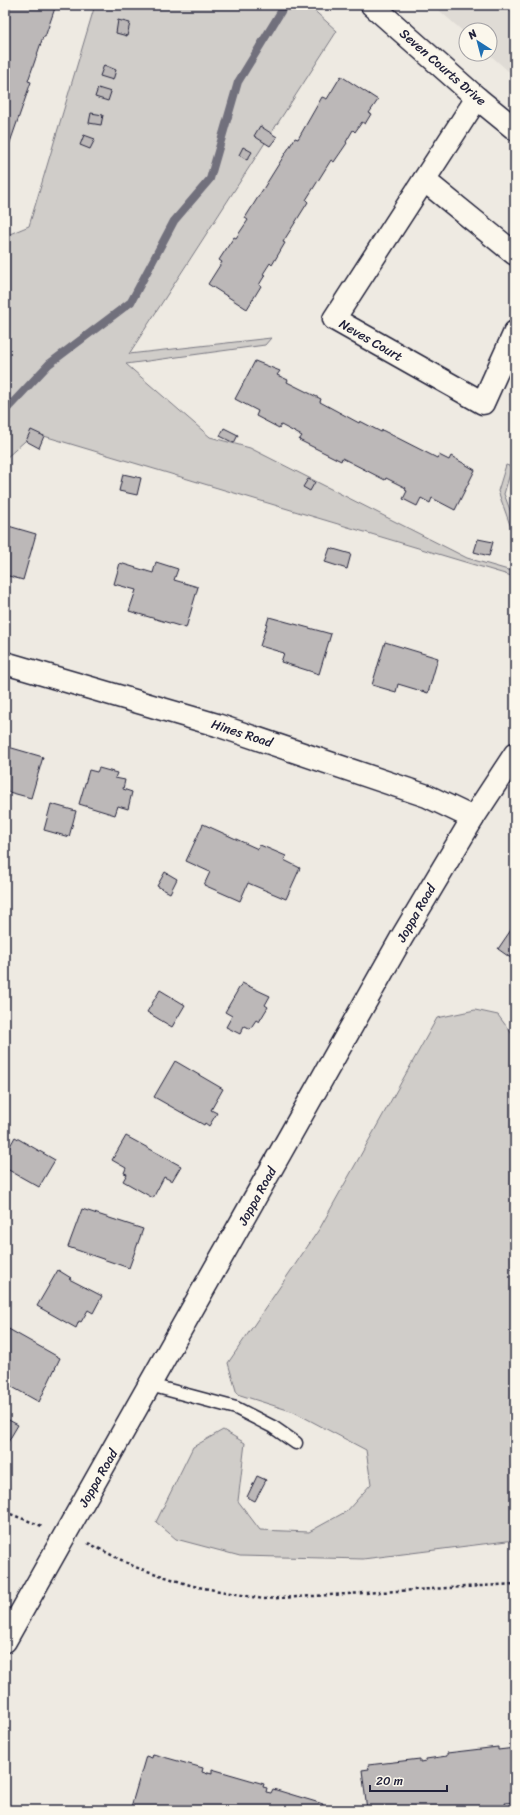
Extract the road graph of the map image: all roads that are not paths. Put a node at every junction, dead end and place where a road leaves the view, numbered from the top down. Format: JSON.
{"nodes":[{"id":1,"x":372,"y":5,"type":"edge"},
{"id":2,"x":477,"y":98,"type":"junction"},
{"id":3,"x":515,"y":129,"type":"edge"},
{"id":4,"x":424,"y":180,"type":"junction"},
{"id":5,"x":515,"y":254,"type":"edge"},
{"id":6,"x":515,"y":332,"type":"edge"},
{"id":7,"x":5,"y":663,"type":"edge"},
{"id":8,"x":515,"y":754,"type":"edge"},
{"id":9,"x":473,"y":818,"type":"junction"},
{"id":10,"x":150,"y":1385,"type":"junction"},
{"id":11,"x":296,"y":1443,"type":"dead end"},
{"id":12,"x":5,"y":1641,"type":"edge"}],
"edges":[{"from":1,"to":2,"type":"street","name":"Seven Courts Drive"},
{"from":2,"to":3,"type":"street","name":"Seven Courts Drive"},
{"from":2,"to":4,"type":"street","name":"Neves Court"},
{"from":4,"to":5,"type":"street"},
{"from":4,"to":6,"type":"street","name":"Neves Court"},
{"from":7,"to":9,"type":"street","name":"Hines Road"},
{"from":8,"to":9,"type":"street","name":"Joppa Road"},
{"from":9,"to":10,"type":"street","name":"Joppa Road"},
{"from":10,"to":11,"type":"lane"},
{"from":10,"to":12,"type":"street","name":"Joppa Road"}]}
